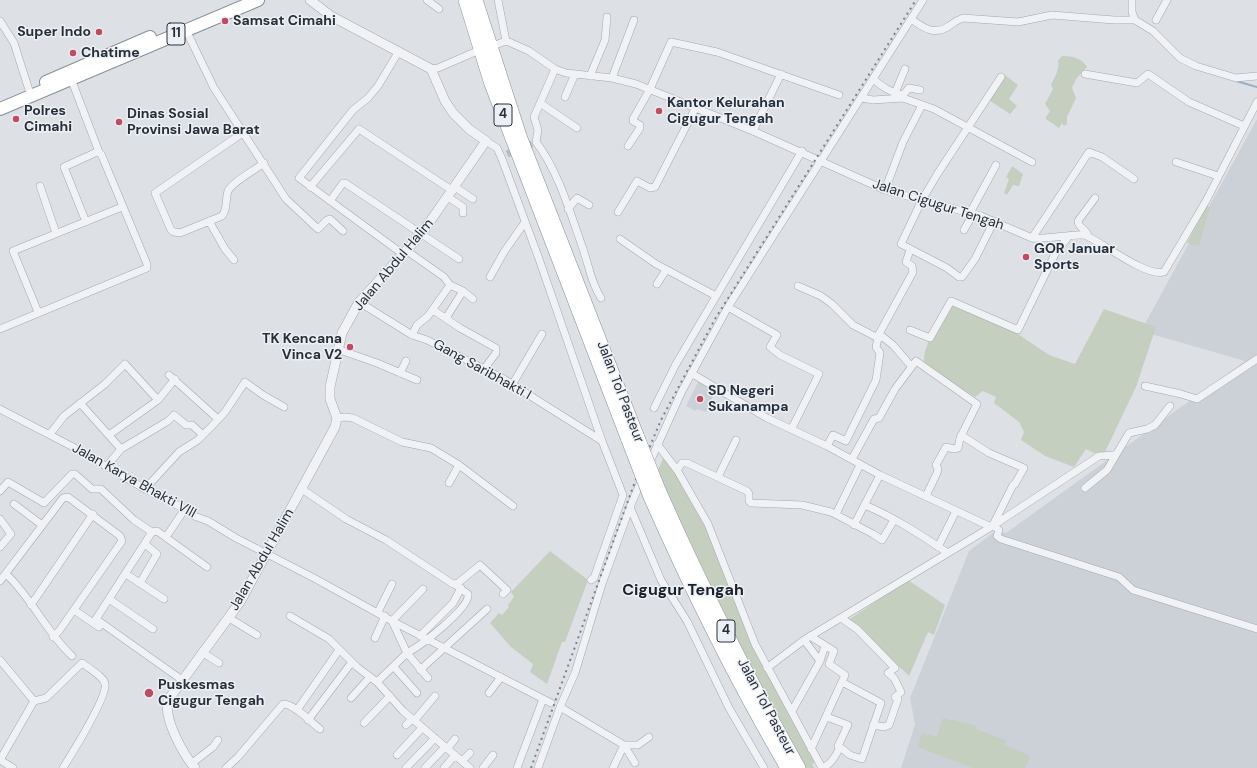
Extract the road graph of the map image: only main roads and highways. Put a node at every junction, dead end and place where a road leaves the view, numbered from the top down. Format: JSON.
{"nodes":[{"id":1,"x":238,"y":0,"type":"edge"},
{"id":2,"x":258,"y":0,"type":"edge"},
{"id":3,"x":465,"y":0,"type":"edge"},
{"id":4,"x":476,"y":0,"type":"edge"},
{"id":5,"x":70,"y":76,"type":"junction"},
{"id":6,"x":0,"y":102,"type":"edge"},
{"id":7,"x":0,"y":109,"type":"edge"},
{"id":8,"x":550,"y":226,"type":"junction"},
{"id":9,"x":654,"y":494,"type":"junction"},
{"id":10,"x":787,"y":768,"type":"edge"},
{"id":11,"x":799,"y":768,"type":"edge"}],
"edges":[{"from":1,"to":5,"type":"highway","number":"11"},
{"from":2,"to":5,"type":"highway","number":"11"},
{"from":3,"to":8,"type":"highway","name":"Jalan Tol Pasteur","number":"4"},
{"from":4,"to":8,"type":"highway","name":"Jalan Tol Pasteur","number":"4"},
{"from":5,"to":6,"type":"highway","number":"11"},
{"from":5,"to":7,"type":"highway","number":"11"},
{"from":8,"to":9,"type":"highway","name":"Jalan Tol Pasteur","number":"4","bridge":true},
{"from":9,"to":10,"type":"highway","name":"Jalan Tol Pasteur","number":"4"},
{"from":9,"to":11,"type":"highway","name":"Jalan Tol Pasteur","number":"4"}]}
